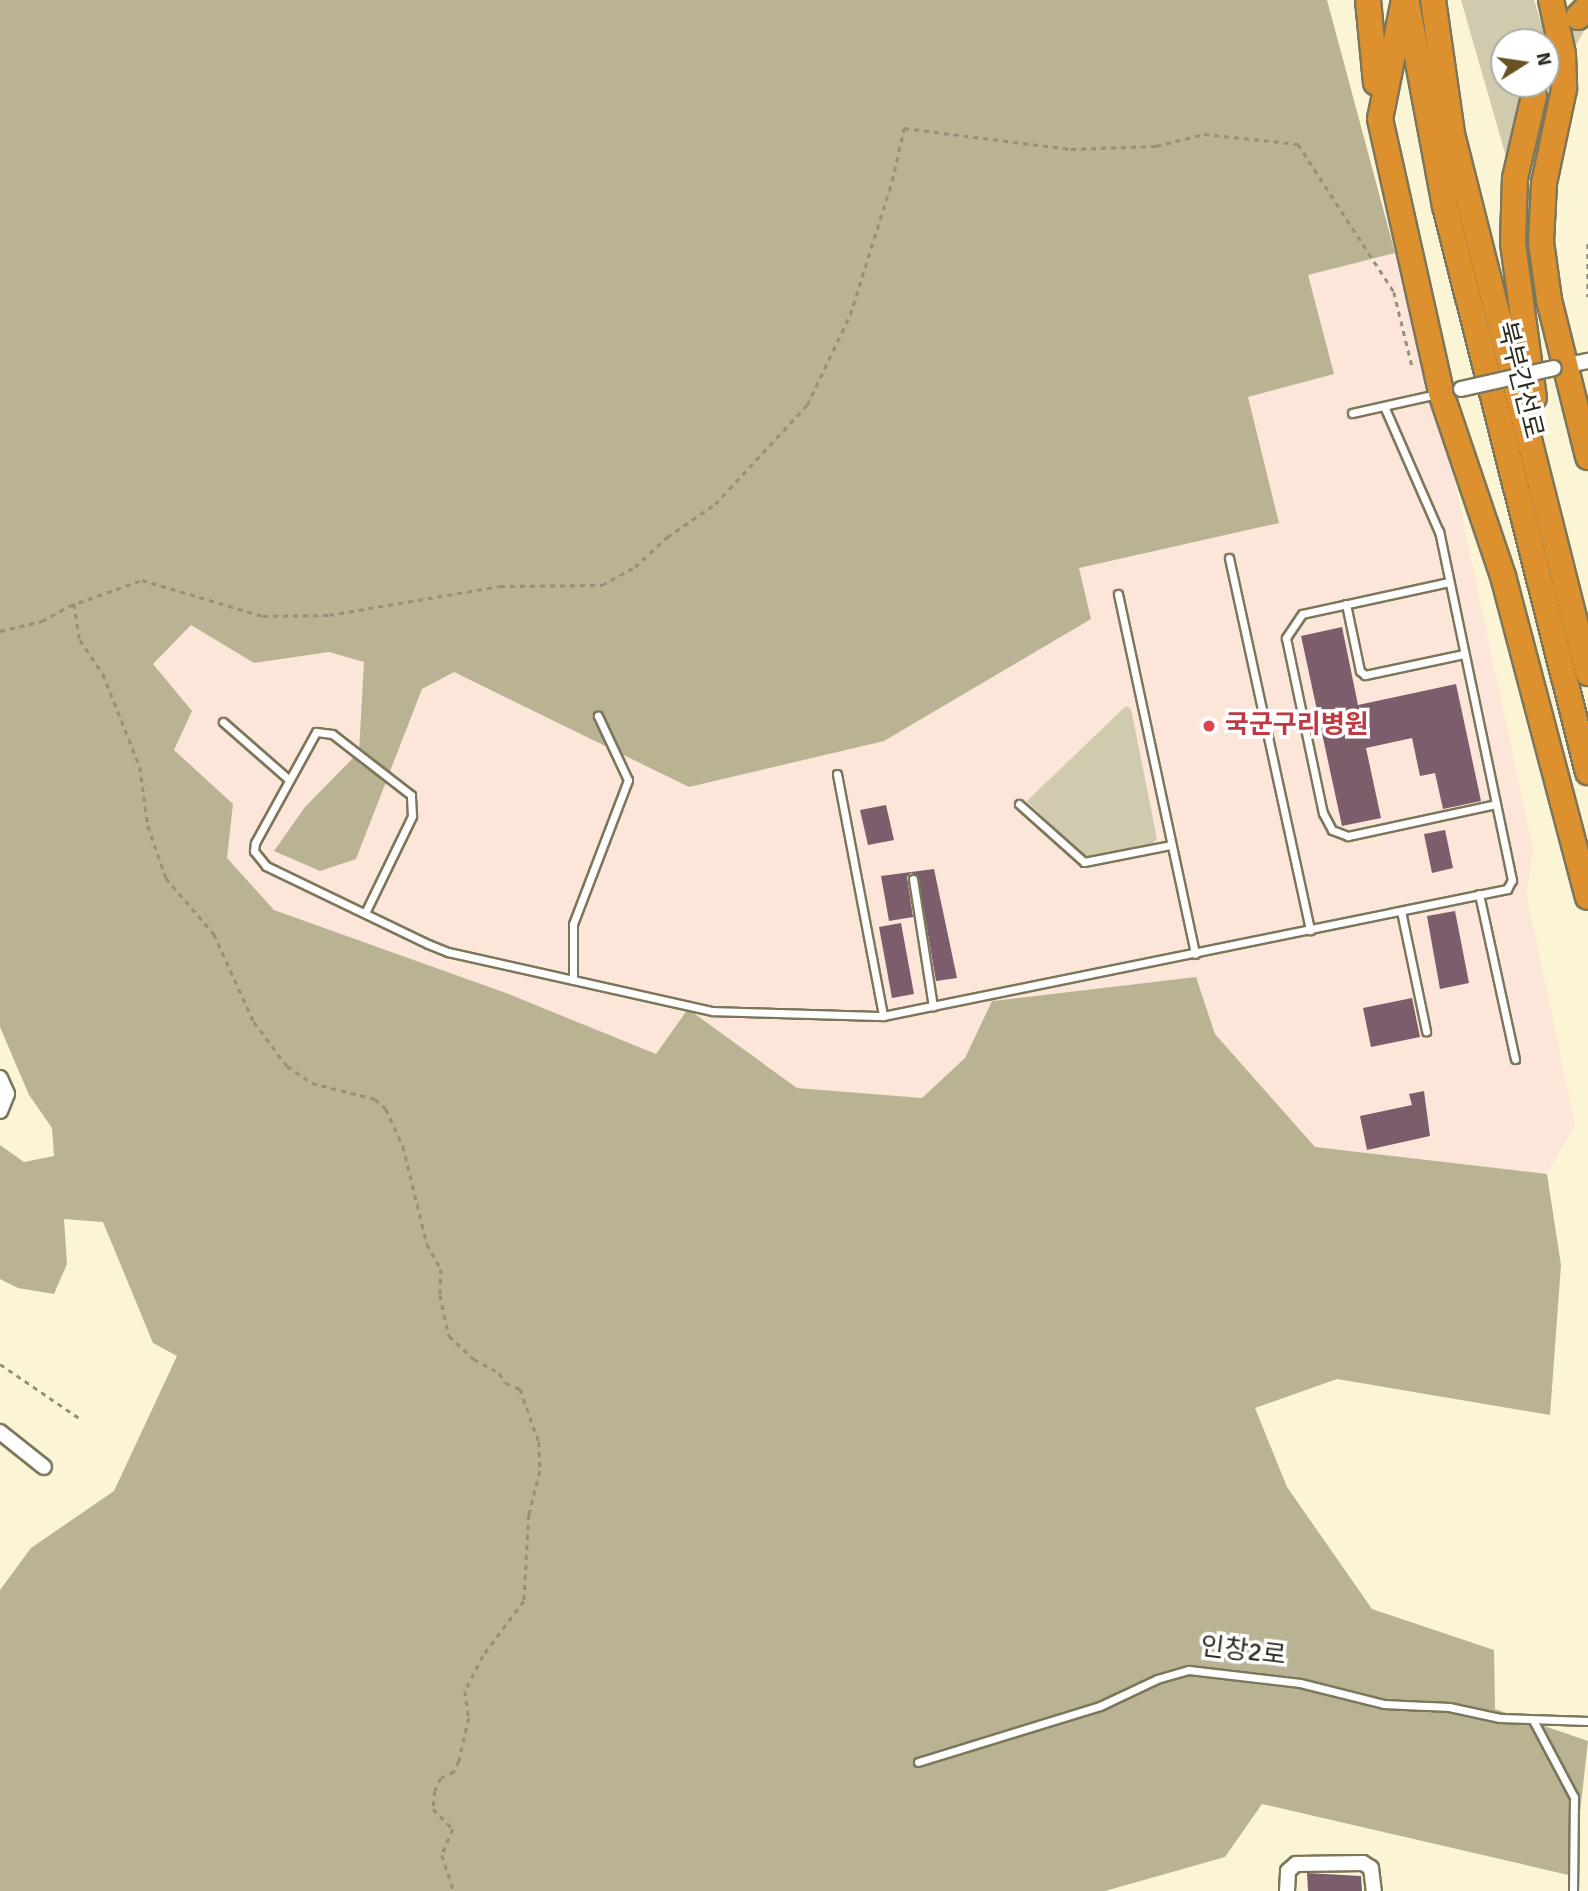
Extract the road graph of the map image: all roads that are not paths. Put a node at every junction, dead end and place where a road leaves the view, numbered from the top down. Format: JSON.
{"nodes":[{"id":1,"x":1368,"y":0,"type":"edge"},
{"id":2,"x":1405,"y":0,"type":"edge"},
{"id":3,"x":1433,"y":0,"type":"edge"},
{"id":4,"x":1551,"y":0,"type":"edge"},
{"id":5,"x":1534,"y":98,"type":"edge"},
{"id":6,"x":1380,"y":119,"type":"junction"},
{"id":7,"x":1570,"y":365,"type":"edge"},
{"id":8,"x":1451,"y":391,"type":"junction"},
{"id":9,"x":1384,"y":406,"type":"junction"},
{"id":10,"x":1352,"y":414,"type":"dead end"},
{"id":11,"x":1588,"y":457,"type":"edge"},
{"id":12,"x":1557,"y":551,"type":"junction"},
{"id":13,"x":1228,"y":558,"type":"dead end"},
{"id":14,"x":1449,"y":582,"type":"junction"},
{"id":15,"x":1118,"y":594,"type":"dead end"},
{"id":16,"x":1346,"y":604,"type":"junction"},
{"id":17,"x":1464,"y":654,"type":"junction"},
{"id":18,"x":1588,"y":673,"type":"edge"},
{"id":19,"x":598,"y":716,"type":"dead end"},
{"id":20,"x":223,"y":722,"type":"dead end"},
{"id":21,"x":1588,"y":772,"type":"edge"},
{"id":22,"x":836,"y":774,"type":"dead end"},
{"id":23,"x":288,"y":779,"type":"junction"},
{"id":24,"x":1018,"y":804,"type":"dead end"},
{"id":25,"x":1496,"y":804,"type":"junction"},
{"id":26,"x":1171,"y":845,"type":"junction"},
{"id":27,"x":914,"y":879,"type":"dead end"},
{"id":28,"x":1479,"y":894,"type":"junction"},
{"id":29,"x":1588,"y":897,"type":"edge"},
{"id":30,"x":1401,"y":911,"type":"junction"},
{"id":31,"x":365,"y":913,"type":"junction"},
{"id":32,"x":1310,"y":930,"type":"junction"},
{"id":33,"x":1195,"y":954,"type":"junction"},
{"id":34,"x":573,"y":980,"type":"junction"},
{"id":35,"x":933,"y":1006,"type":"junction"},
{"id":36,"x":883,"y":1016,"type":"junction"},
{"id":37,"x":1426,"y":1031,"type":"dead end"},
{"id":38,"x":1515,"y":1059,"type":"dead end"},
{"id":39,"x":0,"y":1078,"type":"edge"},
{"id":40,"x":0,"y":1111,"type":"edge"},
{"id":41,"x":0,"y":1432,"type":"edge"},
{"id":42,"x":44,"y":1467,"type":"dead end"},
{"id":43,"x":1533,"y":1720,"type":"junction"},
{"id":44,"x":1588,"y":1721,"type":"edge"},
{"id":45,"x":918,"y":1762,"type":"dead end"},
{"id":46,"x":1287,"y":1891,"type":"edge"},
{"id":47,"x":1374,"y":1891,"type":"edge"},
{"id":48,"x":1573,"y":1891,"type":"edge"}],
"edges":[{"from":1,"to":6,"type":"highway"},
{"from":2,"to":6,"type":"highway"},
{"from":2,"to":21,"type":"highway","name":"북부간선로"},
{"from":3,"to":12,"type":"highway","name":"북부간선로"},
{"from":4,"to":7,"type":"highway"},
{"from":5,"to":12,"type":"highway"},
{"from":6,"to":8,"type":"highway"},
{"from":7,"to":8,"type":"street","bridge":true},
{"from":7,"to":11,"type":"highway"},
{"from":8,"to":9,"type":"lane"},
{"from":8,"to":29,"type":"highway"},
{"from":9,"to":10,"type":"lane"},
{"from":9,"to":14,"type":"lane"},
{"from":12,"to":18,"type":"highway","name":"북부간선로"},
{"from":13,"to":32,"type":"lane"},
{"from":14,"to":16,"type":"lane"},
{"from":14,"to":17,"type":"lane"},
{"from":15,"to":26,"type":"lane"},
{"from":16,"to":17,"type":"lane"},
{"from":16,"to":25,"type":"lane"},
{"from":17,"to":25,"type":"lane"},
{"from":19,"to":34,"type":"lane"},
{"from":20,"to":23,"type":"lane"},
{"from":22,"to":36,"type":"lane"},
{"from":23,"to":31,"type":"lane"},
{"from":23,"to":31,"type":"lane"},
{"from":24,"to":26,"type":"lane"},
{"from":25,"to":28,"type":"lane"},
{"from":26,"to":33,"type":"lane"},
{"from":27,"to":35,"type":"lane"},
{"from":28,"to":30,"type":"lane"},
{"from":28,"to":38,"type":"lane"},
{"from":30,"to":32,"type":"lane"},
{"from":30,"to":37,"type":"lane"},
{"from":31,"to":34,"type":"lane"},
{"from":32,"to":33,"type":"lane"},
{"from":33,"to":35,"type":"lane"},
{"from":34,"to":36,"type":"lane"},
{"from":35,"to":36,"type":"lane"},
{"from":39,"to":40,"type":"street"},
{"from":41,"to":42,"type":"street"},
{"from":43,"to":44,"type":"lane","name":"인창2로"},
{"from":43,"to":45,"type":"lane","name":"인창2로"},
{"from":43,"to":48,"type":"lane"},
{"from":46,"to":47,"type":"street"}]}
